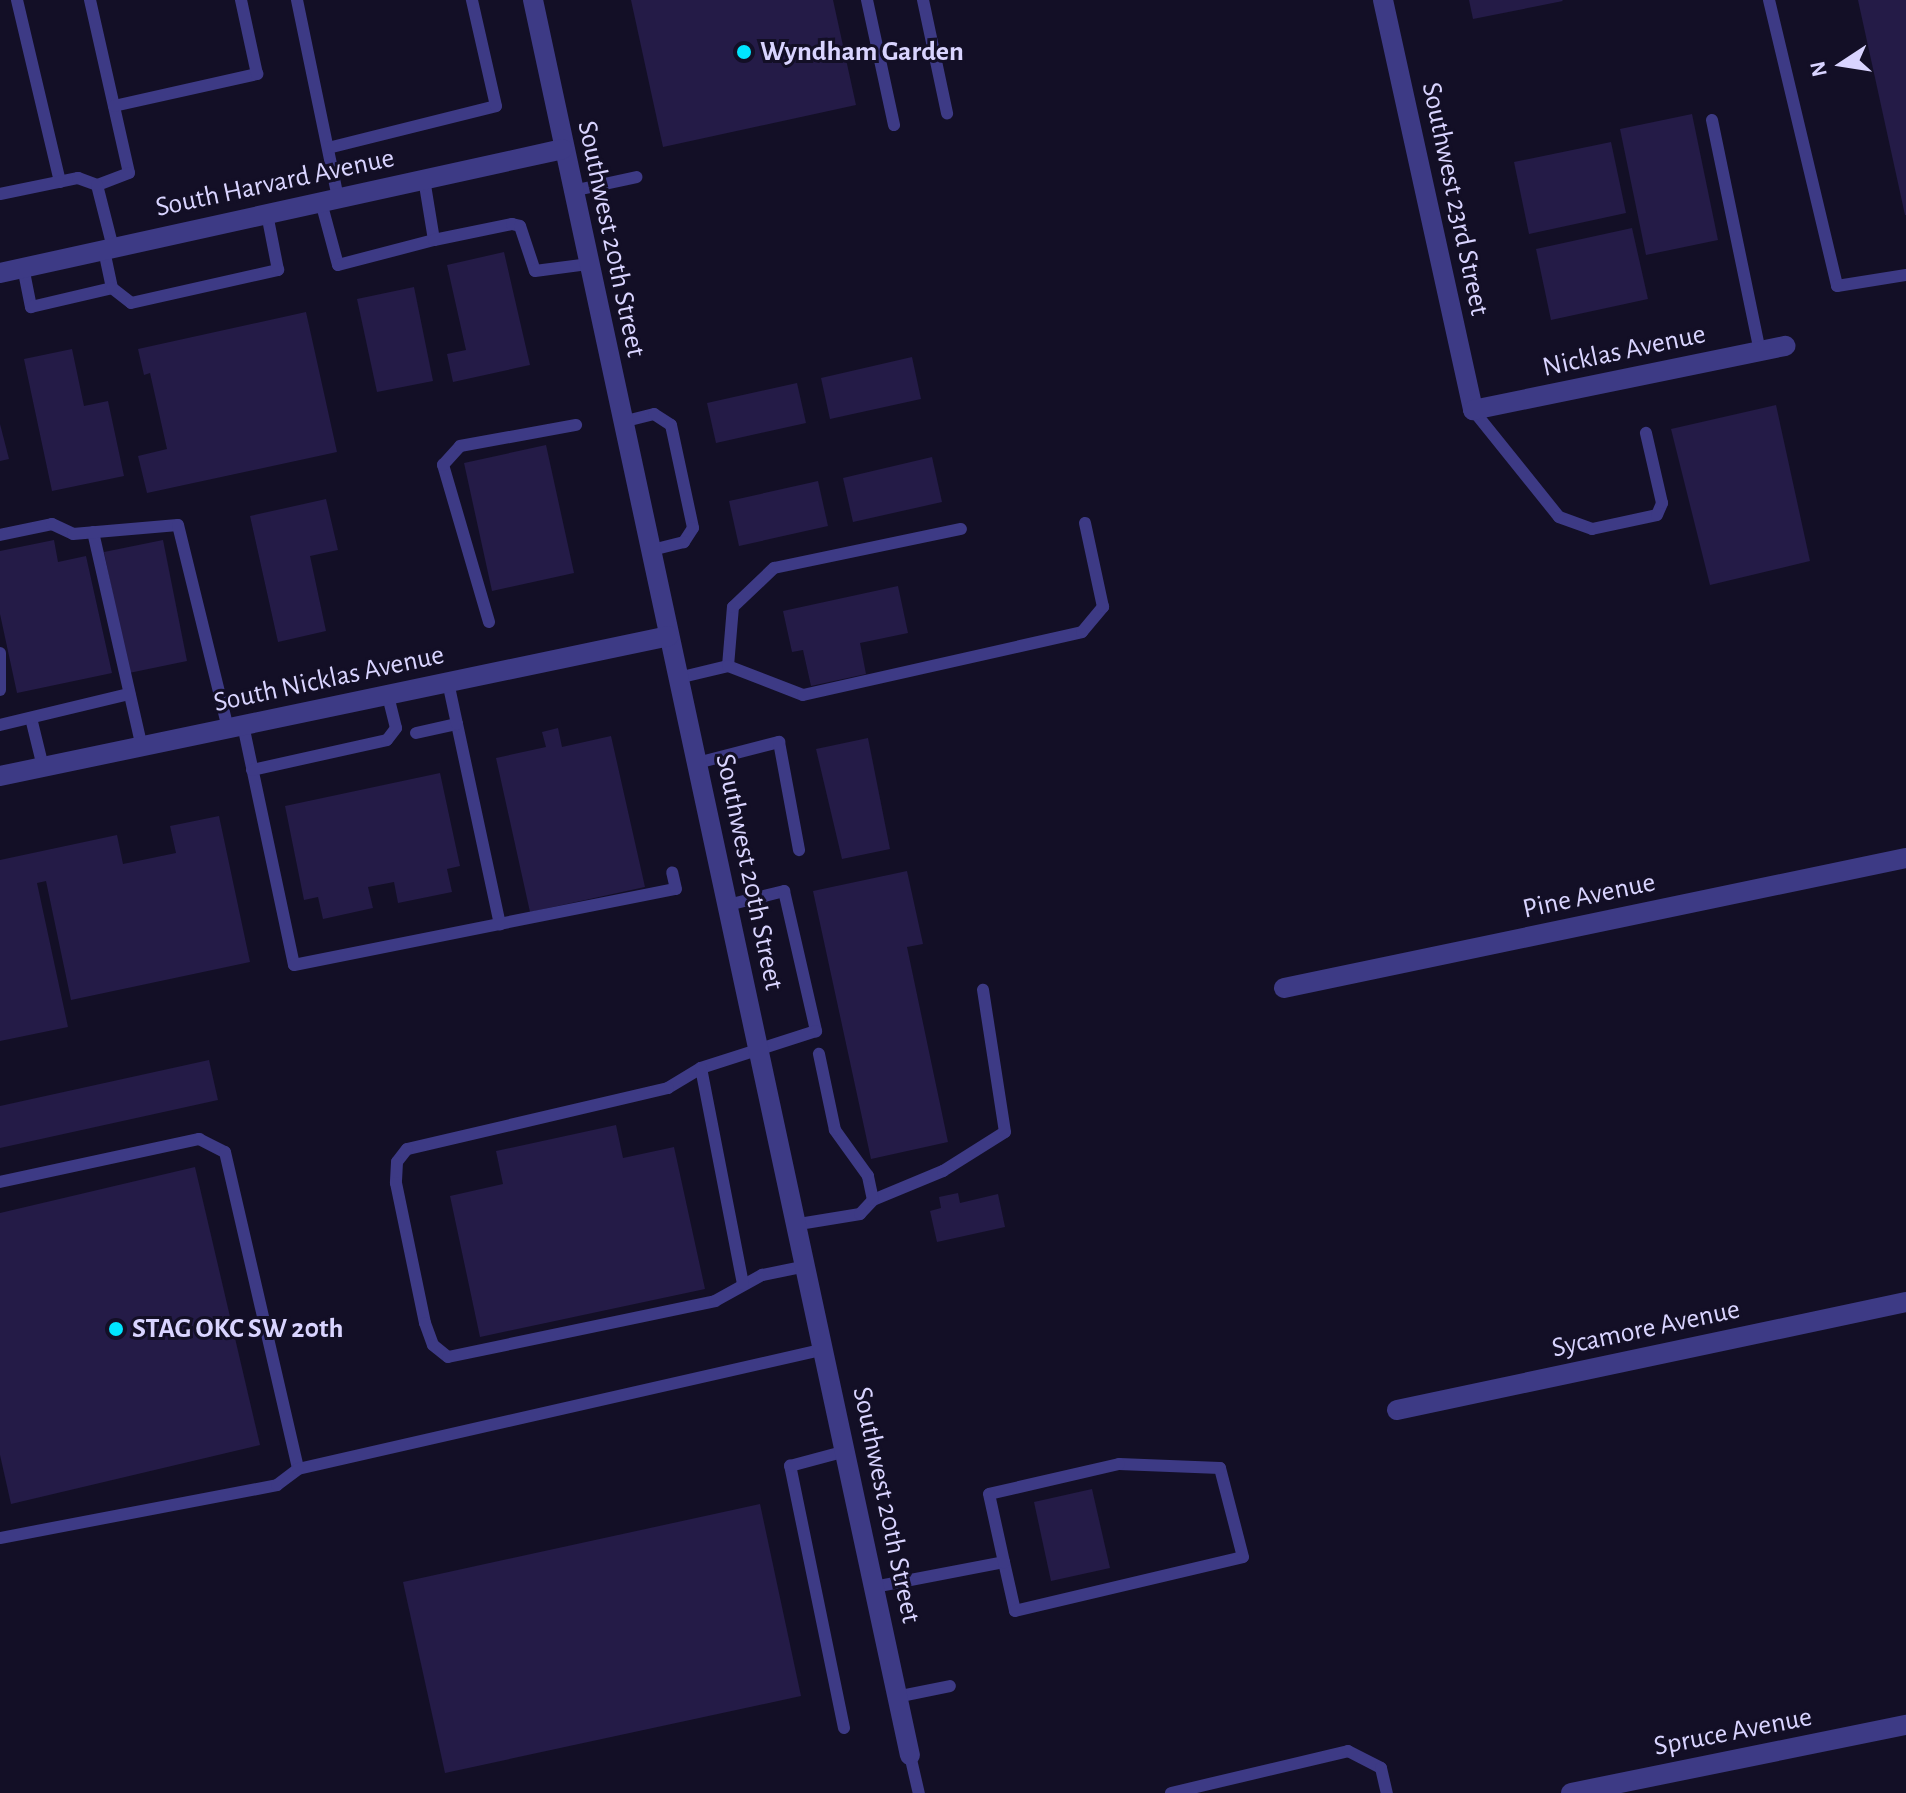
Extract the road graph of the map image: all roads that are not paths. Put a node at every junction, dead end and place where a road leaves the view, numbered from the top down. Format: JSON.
{"nodes":[{"id":1,"x":17,"y":0,"type":"edge"},
{"id":2,"x":90,"y":0,"type":"edge"},
{"id":3,"x":241,"y":0,"type":"edge"},
{"id":4,"x":297,"y":0,"type":"edge"},
{"id":5,"x":472,"y":0,"type":"edge"},
{"id":6,"x":533,"y":0,"type":"edge"},
{"id":7,"x":867,"y":0,"type":"edge"},
{"id":8,"x":923,"y":0,"type":"edge"},
{"id":9,"x":1383,"y":0,"type":"edge"},
{"id":10,"x":1769,"y":0,"type":"edge"},
{"id":11,"x":114,"y":106,"type":"junction"},
{"id":12,"x":947,"y":113,"type":"dead end"},
{"id":13,"x":1712,"y":120,"type":"dead end"},
{"id":14,"x":894,"y":125,"type":"dead end"},
{"id":15,"x":328,"y":148,"type":"junction"},
{"id":16,"x":563,"y":149,"type":"junction"},
{"id":17,"x":637,"y":177,"type":"dead end"},
{"id":18,"x":424,"y":179,"type":"junction"},
{"id":19,"x":60,"y":182,"type":"junction"},
{"id":20,"x":97,"y":185,"type":"junction"},
{"id":21,"x":572,"y":191,"type":"junction"},
{"id":22,"x":0,"y":194,"type":"edge"},
{"id":23,"x":330,"y":200,"type":"junction"},
{"id":24,"x":267,"y":214,"type":"junction"},
{"id":25,"x":434,"y":240,"type":"junction"},
{"id":26,"x":108,"y":249,"type":"junction"},
{"id":27,"x":588,"y":264,"type":"junction"},
{"id":28,"x":23,"y":267,"type":"junction"},
{"id":29,"x":0,"y":273,"type":"edge"},
{"id":30,"x":1906,"y":275,"type":"edge"},
{"id":31,"x":112,"y":288,"type":"junction"},
{"id":32,"x":1786,"y":346,"type":"dead end"},
{"id":33,"x":1760,"y":352,"type":"junction"},
{"id":34,"x":1473,"y":410,"type":"junction"},
{"id":35,"x":622,"y":422,"type":"junction"},
{"id":36,"x":576,"y":425,"type":"dead end"},
{"id":37,"x":1646,"y":433,"type":"dead end"},
{"id":38,"x":1085,"y":523,"type":"dead end"},
{"id":39,"x":961,"y":529,"type":"dead end"},
{"id":40,"x":93,"y":532,"type":"junction"},
{"id":41,"x":0,"y":535,"type":"edge"},
{"id":42,"x":651,"y":550,"type":"junction"},
{"id":43,"x":489,"y":622,"type":"dead end"},
{"id":44,"x":669,"y":636,"type":"junction"},
{"id":45,"x":0,"y":653,"type":"edge"},
{"id":46,"x":728,"y":666,"type":"junction"},
{"id":47,"x":678,"y":678,"type":"junction"},
{"id":48,"x":448,"y":682,"type":"junction"},
{"id":49,"x":0,"y":690,"type":"edge"},
{"id":50,"x":129,"y":694,"type":"junction"},
{"id":51,"x":388,"y":695,"type":"junction"},
{"id":52,"x":31,"y":718,"type":"junction"},
{"id":53,"x":457,"y":724,"type":"junction"},
{"id":54,"x":0,"y":725,"type":"edge"},
{"id":55,"x":236,"y":727,"type":"junction"},
{"id":56,"x":416,"y":733,"type":"dead end"},
{"id":57,"x":142,"y":747,"type":"junction"},
{"id":58,"x":697,"y":763,"type":"junction"},
{"id":59,"x":43,"y":767,"type":"junction"},
{"id":60,"x":252,"y":770,"type":"junction"},
{"id":61,"x":0,"y":776,"type":"edge"},
{"id":62,"x":799,"y":850,"type":"dead end"},
{"id":63,"x":1906,"y":858,"type":"edge"},
{"id":64,"x":672,"y":872,"type":"dead end"},
{"id":65,"x":728,"y":905,"type":"junction"},
{"id":66,"x":500,"y":924,"type":"junction"},
{"id":67,"x":1284,"y":988,"type":"dead end"},
{"id":68,"x":983,"y":990,"type":"dead end"},
{"id":69,"x":759,"y":1047,"type":"junction"},
{"id":70,"x":819,"y":1054,"type":"dead end"},
{"id":71,"x":701,"y":1068,"type":"junction"},
{"id":72,"x":0,"y":1182,"type":"edge"},
{"id":73,"x":873,"y":1200,"type":"junction"},
{"id":74,"x":799,"y":1224,"type":"junction"},
{"id":75,"x":807,"y":1266,"type":"junction"},
{"id":76,"x":743,"y":1284,"type":"junction"},
{"id":77,"x":1906,"y":1302,"type":"edge"},
{"id":78,"x":825,"y":1349,"type":"junction"},
{"id":79,"x":1397,"y":1410,"type":"dead end"},
{"id":80,"x":846,"y":1451,"type":"junction"},
{"id":81,"x":298,"y":1469,"type":"junction"},
{"id":82,"x":0,"y":1538,"type":"edge"},
{"id":83,"x":1004,"y":1562,"type":"junction"},
{"id":84,"x":874,"y":1587,"type":"junction"},
{"id":85,"x":950,"y":1686,"type":"dead end"},
{"id":86,"x":896,"y":1697,"type":"junction"},
{"id":87,"x":1906,"y":1725,"type":"edge"},
{"id":88,"x":844,"y":1728,"type":"dead end"},
{"id":89,"x":910,"y":1755,"type":"joint"},
{"id":90,"x":919,"y":1793,"type":"edge"},
{"id":91,"x":1171,"y":1793,"type":"edge"},
{"id":92,"x":1387,"y":1793,"type":"edge"},
{"id":93,"x":1571,"y":1793,"type":"edge"}],
"edges":[{"from":1,"to":19,"type":"lane"},
{"from":2,"to":11,"type":"lane"},
{"from":3,"to":11,"type":"lane"},
{"from":4,"to":15,"type":"lane"},
{"from":5,"to":15,"type":"lane"},
{"from":6,"to":16,"type":"street","name":"Southwest 20th Street"},
{"from":7,"to":14,"type":"lane"},
{"from":8,"to":12,"type":"lane"},
{"from":9,"to":34,"type":"street","name":"Southwest 23rd Street"},
{"from":10,"to":30,"type":"lane"},
{"from":11,"to":20,"type":"lane"},
{"from":13,"to":33,"type":"lane"},
{"from":15,"to":23,"type":"lane"},
{"from":16,"to":18,"type":"street","name":"South Harvard Avenue"},
{"from":16,"to":21,"type":"street","name":"Southwest 20th Street"},
{"from":17,"to":21,"type":"lane"},
{"from":18,"to":23,"type":"street","name":"South Harvard Avenue"},
{"from":18,"to":25,"type":"lane"},
{"from":19,"to":20,"type":"lane"},
{"from":19,"to":22,"type":"lane"},
{"from":20,"to":26,"type":"lane"},
{"from":21,"to":27,"type":"street","name":"Southwest 20th Street"},
{"from":23,"to":24,"type":"street","name":"South Harvard Avenue"},
{"from":23,"to":25,"type":"lane"},
{"from":24,"to":26,"type":"street","name":"South Harvard Avenue"},
{"from":24,"to":31,"type":"lane"},
{"from":25,"to":27,"type":"lane"},
{"from":26,"to":28,"type":"street","name":"South Harvard Avenue"},
{"from":26,"to":31,"type":"lane"},
{"from":27,"to":35,"type":"street","name":"Southwest 20th Street"},
{"from":28,"to":29,"type":"street","name":"South Harvard Avenue"},
{"from":28,"to":31,"type":"lane"},
{"from":32,"to":33,"type":"street","name":"Nicklas Avenue"},
{"from":33,"to":34,"type":"street","name":"Nicklas Avenue"},
{"from":34,"to":37,"type":"lane"},
{"from":35,"to":42,"type":"street","name":"Southwest 20th Street"},
{"from":35,"to":42,"type":"lane"},
{"from":36,"to":43,"type":"lane"},
{"from":38,"to":46,"type":"lane"},
{"from":39,"to":46,"type":"lane"},
{"from":40,"to":41,"type":"lane"},
{"from":40,"to":50,"type":"lane"},
{"from":40,"to":55,"type":"lane"},
{"from":42,"to":44,"type":"street","name":"Southwest 20th Street"},
{"from":44,"to":47,"type":"street","name":"Southwest 20th Street"},
{"from":44,"to":48,"type":"street","name":"South Nicklas Avenue"},
{"from":45,"to":49,"type":"lane"},
{"from":46,"to":47,"type":"lane"},
{"from":47,"to":58,"type":"street","name":"Southwest 20th Street"},
{"from":48,"to":51,"type":"street","name":"South Nicklas Avenue"},
{"from":48,"to":53,"type":"lane"},
{"from":50,"to":52,"type":"lane"},
{"from":50,"to":57,"type":"lane"},
{"from":51,"to":55,"type":"street","name":"South Nicklas Avenue"},
{"from":51,"to":60,"type":"lane"},
{"from":52,"to":54,"type":"lane"},
{"from":52,"to":59,"type":"lane"},
{"from":53,"to":56,"type":"lane"},
{"from":53,"to":66,"type":"lane"},
{"from":55,"to":57,"type":"street","name":"South Nicklas Avenue"},
{"from":55,"to":60,"type":"lane"},
{"from":57,"to":59,"type":"street","name":"South Nicklas Avenue"},
{"from":58,"to":62,"type":"lane"},
{"from":58,"to":65,"type":"street","name":"Southwest 20th Street"},
{"from":59,"to":61,"type":"street","name":"South Nicklas Avenue"},
{"from":60,"to":66,"type":"lane"},
{"from":63,"to":67,"type":"street","name":"Pine Avenue"},
{"from":64,"to":66,"type":"lane"},
{"from":65,"to":69,"type":"street","name":"Southwest 20th Street"},
{"from":65,"to":69,"type":"lane"},
{"from":68,"to":73,"type":"lane"},
{"from":69,"to":71,"type":"lane"},
{"from":69,"to":74,"type":"street","name":"Southwest 20th Street"},
{"from":70,"to":73,"type":"lane"},
{"from":71,"to":76,"type":"lane"},
{"from":71,"to":76,"type":"lane"},
{"from":72,"to":81,"type":"lane"},
{"from":73,"to":74,"type":"lane"},
{"from":74,"to":75,"type":"street","name":"Southwest 20th Street"},
{"from":75,"to":76,"type":"lane"},
{"from":75,"to":78,"type":"street","name":"Southwest 20th Street"},
{"from":77,"to":79,"type":"street","name":"Sycamore Avenue"},
{"from":78,"to":80,"type":"street","name":"Southwest 20th Street"},
{"from":78,"to":81,"type":"lane"},
{"from":80,"to":84,"type":"street","name":"Southwest 20th Street"},
{"from":80,"to":88,"type":"lane"},
{"from":81,"to":82,"type":"lane"},
{"from":83,"to":83,"type":"lane"},
{"from":83,"to":84,"type":"lane"},
{"from":84,"to":86,"type":"street","name":"Southwest 20th Street"},
{"from":85,"to":86,"type":"lane"},
{"from":86,"to":89,"type":"street","name":"Southwest 20th Street"},
{"from":87,"to":93,"type":"street","name":"Spruce Avenue"},
{"from":89,"to":90,"type":"lane"},
{"from":91,"to":92,"type":"lane"}]}
